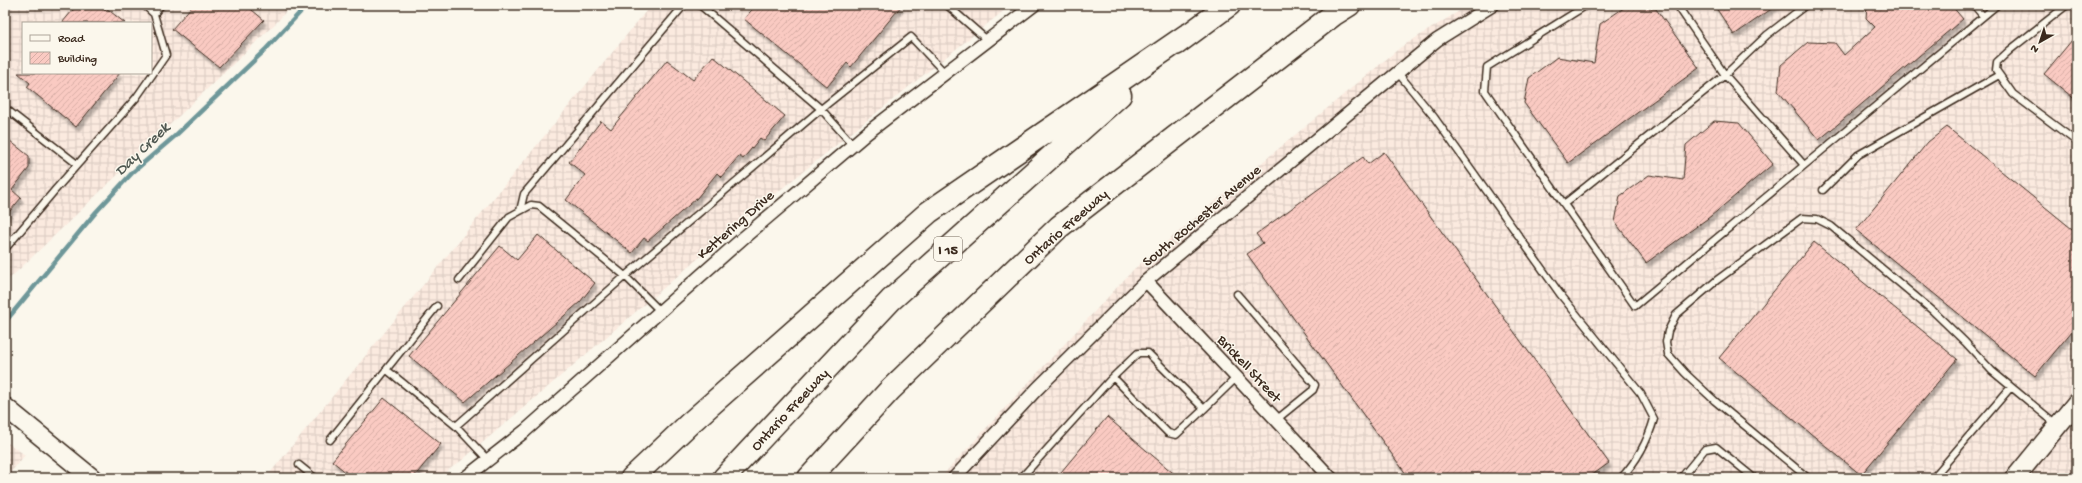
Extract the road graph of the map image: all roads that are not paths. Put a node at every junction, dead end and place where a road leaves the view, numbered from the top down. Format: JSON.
{"nodes":[{"id":1,"x":144,"y":5,"type":"edge"},
{"id":2,"x":161,"y":5,"type":"edge"},
{"id":3,"x":684,"y":5,"type":"edge"},
{"id":4,"x":700,"y":5,"type":"edge"},
{"id":5,"x":947,"y":5,"type":"edge"},
{"id":6,"x":1034,"y":5,"type":"edge"},
{"id":7,"x":1229,"y":5,"type":"edge"},
{"id":8,"x":1349,"y":5,"type":"edge"},
{"id":9,"x":1494,"y":5,"type":"edge"},
{"id":10,"x":1587,"y":5,"type":"edge"},
{"id":11,"x":1677,"y":5,"type":"edge"},
{"id":12,"x":1806,"y":5,"type":"edge"},
{"id":13,"x":1974,"y":5,"type":"edge"},
{"id":14,"x":1998,"y":5,"type":"edge"},
{"id":15,"x":2067,"y":5,"type":"edge"},
{"id":16,"x":154,"y":14,"type":"junction"},
{"id":17,"x":1983,"y":16,"type":"junction"},
{"id":18,"x":1187,"y":35,"type":"junction"},
{"id":19,"x":988,"y":40,"type":"junction"},
{"id":20,"x":945,"y":73,"type":"junction"},
{"id":21,"x":1398,"y":73,"type":"junction"},
{"id":22,"x":1725,"y":75,"type":"junction"},
{"id":23,"x":1999,"y":75,"type":"junction"},
{"id":24,"x":5,"y":108,"type":"edge"},
{"id":25,"x":821,"y":109,"type":"junction"},
{"id":26,"x":2077,"y":142,"type":"edge"},
{"id":27,"x":853,"y":145,"type":"junction"},
{"id":28,"x":77,"y":164,"type":"junction"},
{"id":29,"x":1804,"y":165,"type":"junction"},
{"id":30,"x":1823,"y":190,"type":"dead end"},
{"id":31,"x":1564,"y":204,"type":"junction"},
{"id":32,"x":520,"y":211,"type":"junction"},
{"id":33,"x":5,"y":249,"type":"edge"},
{"id":34,"x":625,"y":276,"type":"junction"},
{"id":35,"x":459,"y":280,"type":"dead end"},
{"id":36,"x":1146,"y":281,"type":"junction"},
{"id":37,"x":1237,"y":294,"type":"dead end"},
{"id":38,"x":437,"y":306,"type":"dead end"},
{"id":39,"x":660,"y":311,"type":"junction"},
{"id":40,"x":387,"y":370,"type":"junction"},
{"id":41,"x":1114,"y":377,"type":"junction"},
{"id":42,"x":1236,"y":377,"type":"junction"},
{"id":43,"x":2011,"y":387,"type":"junction"},
{"id":44,"x":2077,"y":402,"type":"edge"},
{"id":45,"x":5,"y":407,"type":"edge"},
{"id":46,"x":1204,"y":409,"type":"junction"},
{"id":47,"x":1276,"y":420,"type":"junction"},
{"id":48,"x":2058,"y":425,"type":"junction"},
{"id":49,"x":456,"y":426,"type":"junction"},
{"id":50,"x":330,"y":440,"type":"dead end"},
{"id":51,"x":488,"y":460,"type":"junction"},
{"id":52,"x":299,"y":466,"type":"dead end"},
{"id":53,"x":632,"y":477,"type":"edge"},
{"id":54,"x":810,"y":477,"type":"edge"},
{"id":55,"x":92,"y":478,"type":"edge"},
{"id":56,"x":315,"y":478,"type":"edge"},
{"id":57,"x":465,"y":478,"type":"edge"},
{"id":58,"x":724,"y":478,"type":"edge"},
{"id":59,"x":954,"y":478,"type":"edge"},
{"id":60,"x":1021,"y":478,"type":"edge"},
{"id":61,"x":1331,"y":478,"type":"edge"},
{"id":62,"x":1621,"y":478,"type":"edge"},
{"id":63,"x":1681,"y":478,"type":"edge"},
{"id":64,"x":1754,"y":478,"type":"edge"},
{"id":65,"x":1808,"y":478,"type":"edge"},
{"id":66,"x":1933,"y":478,"type":"edge"},
{"id":67,"x":2015,"y":478,"type":"edge"}],
"edges":[{"from":1,"to":16,"type":"lane"},
{"from":2,"to":16,"type":"lane"},
{"from":3,"to":32,"type":"lane"},
{"from":4,"to":25,"type":"lane"},
{"from":5,"to":19,"type":"lane"},
{"from":6,"to":19,"type":"street","name":"Kettering Drive"},
{"from":7,"to":18,"type":"highway","name":"Ontario Freeway","number":"I 15"},
{"from":8,"to":54,"type":"highway","name":"Ontario Freeway"},
{"from":9,"to":21,"type":"street","name":"South Rochester Avenue"},
{"from":10,"to":31,"type":"lane"},
{"from":11,"to":22,"type":"lane"},
{"from":12,"to":22,"type":"lane"},
{"from":13,"to":17,"type":"lane"},
{"from":14,"to":17,"type":"lane"},
{"from":15,"to":23,"type":"lane"},
{"from":16,"to":28,"type":"lane"},
{"from":17,"to":29,"type":"lane"},
{"from":18,"to":53,"type":"highway"},
{"from":18,"to":58,"type":"highway","name":"Ontario Freeway","number":"I 15"},
{"from":19,"to":20,"type":"street","name":"Kettering Drive"},
{"from":20,"to":25,"type":"lane"},
{"from":20,"to":27,"type":"street","name":"Kettering Drive"},
{"from":21,"to":36,"type":"street","name":"South Rochester Avenue"},
{"from":21,"to":62,"type":"lane"},
{"from":22,"to":29,"type":"lane"},
{"from":22,"to":31,"type":"lane"},
{"from":23,"to":26,"type":"lane"},
{"from":23,"to":30,"type":"lane"},
{"from":24,"to":28,"type":"lane"},
{"from":25,"to":27,"type":"lane"},
{"from":25,"to":34,"type":"lane"},
{"from":27,"to":39,"type":"street","name":"Kettering Drive"},
{"from":28,"to":33,"type":"lane"},
{"from":29,"to":31,"type":"lane"},
{"from":32,"to":34,"type":"lane"},
{"from":32,"to":35,"type":"lane"},
{"from":34,"to":39,"type":"lane"},
{"from":34,"to":49,"type":"lane"},
{"from":36,"to":42,"type":"street","name":"Brickell Street"},
{"from":36,"to":59,"type":"street","name":"South Rochester Avenue"},
{"from":37,"to":47,"type":"lane"},
{"from":38,"to":40,"type":"lane"},
{"from":39,"to":51,"type":"street","name":"Kettering Drive"},
{"from":40,"to":49,"type":"lane"},
{"from":40,"to":50,"type":"lane"},
{"from":41,"to":46,"type":"lane"},
{"from":41,"to":46,"type":"lane"},
{"from":41,"to":60,"type":"lane"},
{"from":42,"to":46,"type":"lane"},
{"from":42,"to":47,"type":"street","name":"Brickell Street"},
{"from":43,"to":48,"type":"lane"},
{"from":43,"to":65,"type":"lane"},
{"from":43,"to":66,"type":"lane"},
{"from":44,"to":48,"type":"main road"},
{"from":45,"to":55,"type":"main road"},
{"from":47,"to":61,"type":"street","name":"Brickell Street"},
{"from":48,"to":67,"type":"main road"},
{"from":49,"to":51,"type":"lane"},
{"from":51,"to":57,"type":"street","name":"Kettering Drive"},
{"from":52,"to":56,"type":"lane"},
{"from":63,"to":64,"type":"lane"}]}
